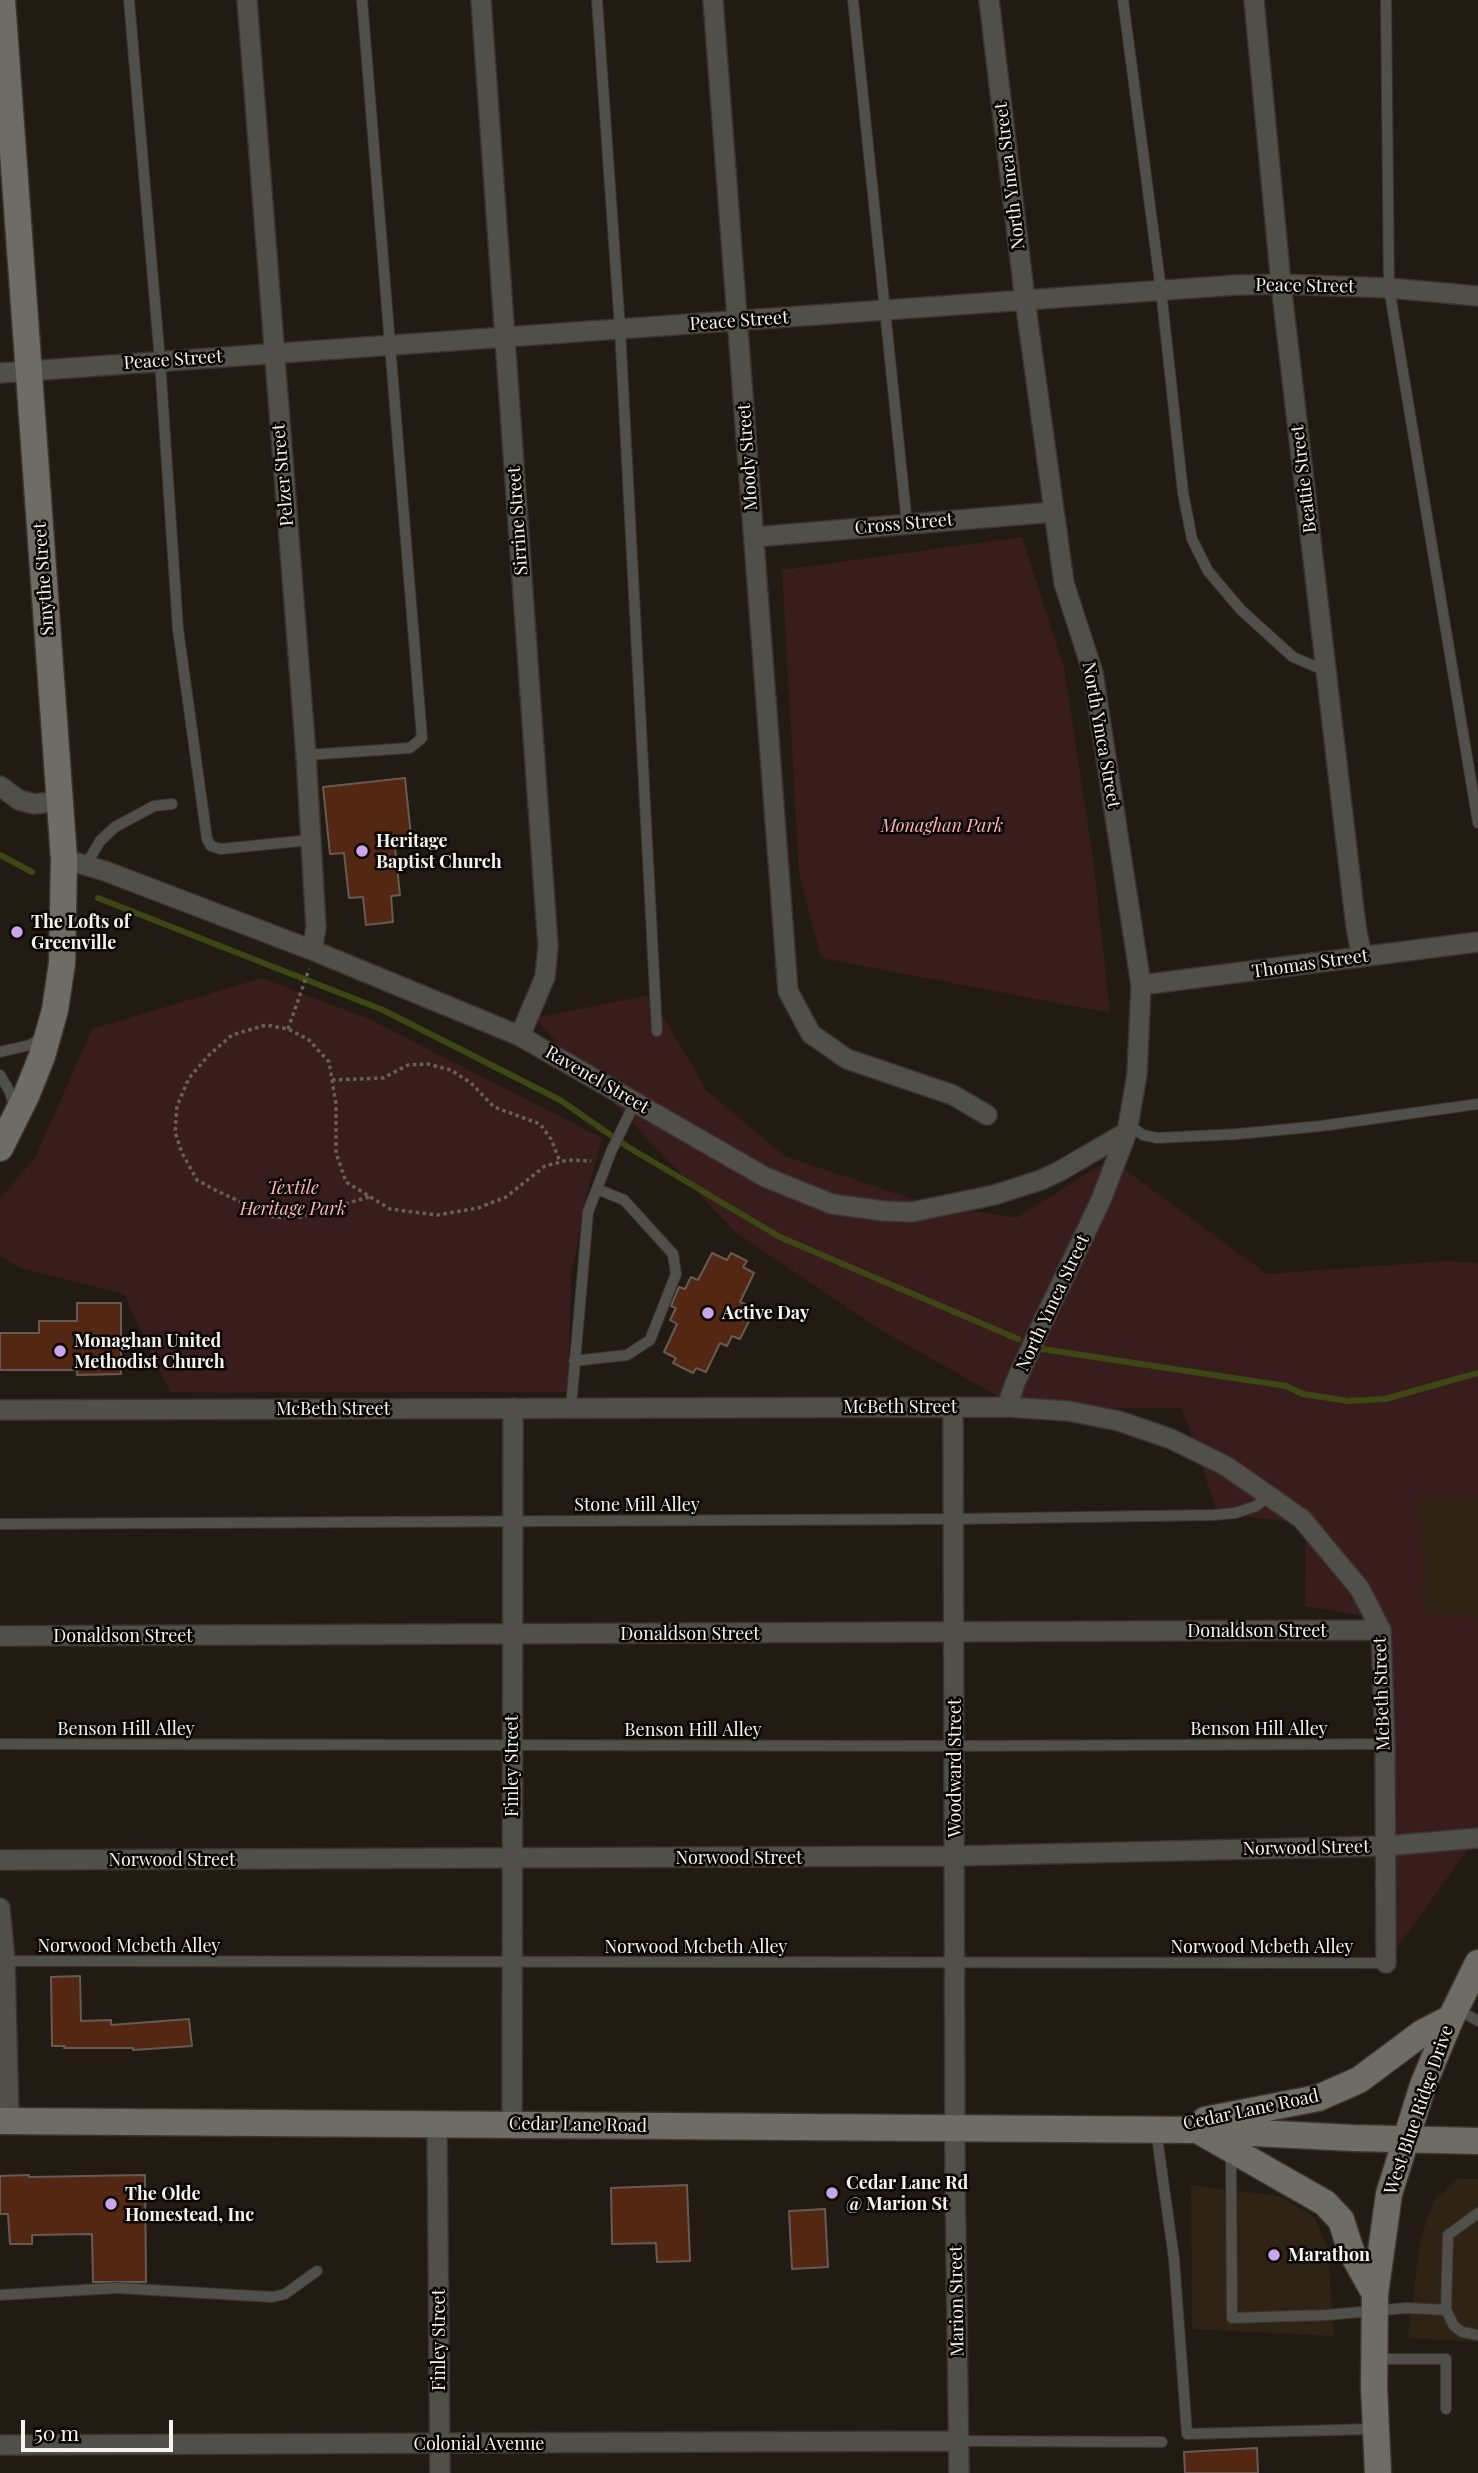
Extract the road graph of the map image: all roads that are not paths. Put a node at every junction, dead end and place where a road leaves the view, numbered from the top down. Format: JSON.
{"nodes":[{"id":1,"x":2,"y":0,"type":"edge"},
{"id":2,"x":129,"y":0,"type":"edge"},
{"id":3,"x":247,"y":0,"type":"edge"},
{"id":4,"x":362,"y":0,"type":"edge"},
{"id":5,"x":481,"y":0,"type":"edge"},
{"id":6,"x":597,"y":0,"type":"edge"},
{"id":7,"x":713,"y":0,"type":"edge"},
{"id":8,"x":853,"y":0,"type":"edge"},
{"id":9,"x":989,"y":0,"type":"edge"},
{"id":10,"x":1124,"y":0,"type":"edge"},
{"id":11,"x":1254,"y":0,"type":"edge"},
{"id":12,"x":1386,"y":0,"type":"edge"},
{"id":13,"x":1281,"y":284,"type":"junction"},
{"id":14,"x":1389,"y":288,"type":"junction"},
{"id":15,"x":1161,"y":290,"type":"junction"},
{"id":16,"x":1478,"y":296,"type":"edge"},
{"id":17,"x":1026,"y":300,"type":"junction"},
{"id":18,"x":883,"y":310,"type":"junction"},
{"id":19,"x":737,"y":322,"type":"junction"},
{"id":20,"x":620,"y":329,"type":"junction"},
{"id":21,"x":506,"y":336,"type":"junction"},
{"id":22,"x":389,"y":346,"type":"junction"},
{"id":23,"x":274,"y":353,"type":"junction"},
{"id":24,"x":160,"y":361,"type":"junction"},
{"id":25,"x":30,"y":371,"type":"junction"},
{"id":26,"x":0,"y":373,"type":"edge"},
{"id":27,"x":1054,"y":512,"type":"junction"},
{"id":28,"x":907,"y":523,"type":"junction"},
{"id":29,"x":754,"y":537,"type":"junction"},
{"id":30,"x":1326,"y":671,"type":"junction"},
{"id":31,"x":306,"y":755,"type":"junction"},
{"id":32,"x":0,"y":786,"type":"edge"},
{"id":33,"x":58,"y":801,"type":"junction"},
{"id":34,"x":172,"y":804,"type":"dead end"},
{"id":35,"x":1478,"y":823,"type":"edge"},
{"id":36,"x":310,"y":840,"type":"junction"},
{"id":37,"x":75,"y":862,"type":"junction"},
{"id":38,"x":1478,"y":942,"type":"edge"},
{"id":39,"x":312,"y":950,"type":"junction"},
{"id":40,"x":1362,"y":957,"type":"junction"},
{"id":41,"x":1141,"y":985,"type":"junction"},
{"id":42,"x":657,"y":1031,"type":"dead end"},
{"id":43,"x":48,"y":1035,"type":"junction"},
{"id":44,"x":520,"y":1036,"type":"junction"},
{"id":45,"x":0,"y":1052,"type":"edge"},
{"id":46,"x":0,"y":1075,"type":"edge"},
{"id":47,"x":635,"y":1102,"type":"junction"},
{"id":48,"x":1478,"y":1104,"type":"edge"},
{"id":49,"x":16,"y":1115,"type":"junction"},
{"id":50,"x":987,"y":1115,"type":"dead end"},
{"id":51,"x":1127,"y":1128,"type":"junction"},
{"id":52,"x":0,"y":1147,"type":"edge"},
{"id":53,"x":597,"y":1189,"type":"junction"},
{"id":54,"x":574,"y":1361,"type":"junction"},
{"id":55,"x":572,"y":1407,"type":"junction"},
{"id":56,"x":953,"y":1407,"type":"junction"},
{"id":57,"x":1007,"y":1407,"type":"junction"},
{"id":58,"x":513,"y":1408,"type":"junction"},
{"id":59,"x":0,"y":1410,"type":"edge"},
{"id":60,"x":1270,"y":1495,"type":"junction"},
{"id":61,"x":953,"y":1519,"type":"junction"},
{"id":62,"x":513,"y":1521,"type":"junction"},
{"id":63,"x":0,"y":1524,"type":"edge"},
{"id":64,"x":1381,"y":1630,"type":"junction"},
{"id":65,"x":954,"y":1633,"type":"junction"},
{"id":66,"x":512,"y":1635,"type":"junction"},
{"id":67,"x":0,"y":1636,"type":"edge"},
{"id":68,"x":0,"y":1744,"type":"edge"},
{"id":69,"x":1385,"y":1744,"type":"junction"},
{"id":70,"x":512,"y":1746,"type":"junction"},
{"id":71,"x":954,"y":1746,"type":"junction"},
{"id":72,"x":1478,"y":1838,"type":"edge"},
{"id":73,"x":1385,"y":1846,"type":"junction"},
{"id":74,"x":955,"y":1856,"type":"junction"},
{"id":75,"x":512,"y":1859,"type":"junction"},
{"id":76,"x":0,"y":1860,"type":"edge"},
{"id":77,"x":0,"y":1908,"type":"edge"},
{"id":78,"x":5,"y":1961,"type":"junction"},
{"id":79,"x":512,"y":1962,"type":"junction"},
{"id":80,"x":1478,"y":1962,"type":"edge"},
{"id":81,"x":956,"y":1963,"type":"junction"},
{"id":82,"x":1386,"y":1963,"type":"joint"},
{"id":83,"x":1461,"y":2015,"type":"edge"},
{"id":84,"x":4,"y":2120,"type":"edge"},
{"id":85,"x":437,"y":2123,"type":"junction"},
{"id":86,"x":512,"y":2124,"type":"junction"},
{"id":87,"x":956,"y":2129,"type":"junction"},
{"id":88,"x":1156,"y":2130,"type":"junction"},
{"id":89,"x":1196,"y":2130,"type":"junction"},
{"id":90,"x":1407,"y":2139,"type":"junction"},
{"id":91,"x":1478,"y":2141,"type":"edge"},
{"id":92,"x":1230,"y":2151,"type":"junction"},
{"id":93,"x":1478,"y":2213,"type":"edge"},
{"id":94,"x":317,"y":2271,"type":"dead end"},
{"id":95,"x":0,"y":2295,"type":"edge"},
{"id":96,"x":1375,"y":2302,"type":"junction"},
{"id":97,"x":1446,"y":2310,"type":"junction"},
{"id":98,"x":1478,"y":2335,"type":"edge"},
{"id":99,"x":1374,"y":2359,"type":"junction"},
{"id":100,"x":1446,"y":2409,"type":"dead end"},
{"id":101,"x":1376,"y":2429,"type":"junction"},
{"id":102,"x":958,"y":2441,"type":"junction"},
{"id":103,"x":1162,"y":2442,"type":"dead end"},
{"id":104,"x":439,"y":2444,"type":"junction"},
{"id":105,"x":0,"y":2445,"type":"edge"},
{"id":106,"x":440,"y":2473,"type":"edge"},
{"id":107,"x":959,"y":2473,"type":"edge"},
{"id":108,"x":1378,"y":2473,"type":"edge"}],
"edges":[{"from":1,"to":25,"type":"main road","name":"Smythe Street"},
{"from":2,"to":24,"type":"lane"},
{"from":3,"to":23,"type":"street","name":"Pelzer Street"},
{"from":4,"to":22,"type":"lane"},
{"from":5,"to":21,"type":"street","name":"Sirrine Street"},
{"from":6,"to":20,"type":"lane"},
{"from":7,"to":19,"type":"street","name":"Moody Street"},
{"from":8,"to":18,"type":"lane"},
{"from":9,"to":17,"type":"street","name":"North Ymca Street"},
{"from":10,"to":15,"type":"lane"},
{"from":11,"to":13,"type":"street","name":"Beattie Street"},
{"from":12,"to":14,"type":"lane"},
{"from":13,"to":14,"type":"street","name":"Peace Street"},
{"from":13,"to":15,"type":"street","name":"Peace Street"},
{"from":13,"to":30,"type":"street","name":"Beattie Street"},
{"from":14,"to":16,"type":"street","name":"Peace Street"},
{"from":14,"to":35,"type":"lane"},
{"from":15,"to":17,"type":"street","name":"Peace Street"},
{"from":15,"to":30,"type":"lane"},
{"from":17,"to":18,"type":"street","name":"Peace Street"},
{"from":17,"to":27,"type":"street","name":"North Ymca Street"},
{"from":18,"to":19,"type":"street","name":"Peace Street"},
{"from":18,"to":28,"type":"lane"},
{"from":19,"to":20,"type":"street","name":"Peace Street"},
{"from":19,"to":29,"type":"street","name":"Moody Street"},
{"from":20,"to":21,"type":"street","name":"Peace Street"},
{"from":20,"to":42,"type":"lane"},
{"from":21,"to":22,"type":"street","name":"Peace Street"},
{"from":21,"to":44,"type":"street","name":"Sirrine Street"},
{"from":22,"to":23,"type":"street","name":"Peace Street"},
{"from":22,"to":31,"type":"lane"},
{"from":23,"to":24,"type":"street","name":"Peace Street"},
{"from":23,"to":31,"type":"street","name":"Pelzer Street"},
{"from":24,"to":25,"type":"street","name":"Peace Street"},
{"from":24,"to":36,"type":"lane"},
{"from":25,"to":26,"type":"street","name":"Peace Street"},
{"from":25,"to":33,"type":"main road","name":"Smythe Street"},
{"from":27,"to":28,"type":"street","name":"Cross Street"},
{"from":27,"to":41,"type":"street","name":"North Ymca Street"},
{"from":28,"to":29,"type":"street","name":"Cross Street"},
{"from":29,"to":50,"type":"street","name":"Moody Street"},
{"from":30,"to":40,"type":"street","name":"Beattie Street"},
{"from":31,"to":36,"type":"street","name":"Pelzer Street"},
{"from":32,"to":33,"type":"street"},
{"from":33,"to":37,"type":"main road","name":"Smythe Street"},
{"from":34,"to":37,"type":"lane"},
{"from":36,"to":39,"type":"street","name":"Pelzer Street"},
{"from":37,"to":39,"type":"street","name":"Ravenel Street"},
{"from":37,"to":43,"type":"main road","name":"Smythe Street"},
{"from":38,"to":40,"type":"street","name":"Thomas Street"},
{"from":39,"to":44,"type":"street","name":"Ravenel Street"},
{"from":40,"to":41,"type":"street","name":"Thomas Street"},
{"from":41,"to":51,"type":"street","name":"North Ymca Street"},
{"from":43,"to":45,"type":"lane"},
{"from":43,"to":49,"type":"main road","name":"Smythe Street"},
{"from":44,"to":47,"type":"street","name":"Ravenel Street"},
{"from":46,"to":49,"type":"lane"},
{"from":47,"to":51,"type":"street","name":"Ravenel Street"},
{"from":47,"to":53,"type":"lane"},
{"from":48,"to":51,"type":"lane"},
{"from":49,"to":52,"type":"main road","name":"Smythe Street"},
{"from":51,"to":57,"type":"street","name":"North Ymca Street"},
{"from":53,"to":54,"type":"lane"},
{"from":53,"to":54,"type":"lane"},
{"from":54,"to":55,"type":"lane"},
{"from":55,"to":56,"type":"street","name":"McBeth Street"},
{"from":55,"to":58,"type":"street","name":"McBeth Street"},
{"from":56,"to":57,"type":"street","name":"McBeth Street"},
{"from":56,"to":61,"type":"street","name":"Woodward Street"},
{"from":57,"to":60,"type":"street","name":"McBeth Street"},
{"from":58,"to":59,"type":"street","name":"McBeth Street"},
{"from":58,"to":62,"type":"street","name":"Finley Street"},
{"from":60,"to":61,"type":"lane","name":"Stone Mill Alley"},
{"from":60,"to":64,"type":"street","name":"McBeth Street"},
{"from":61,"to":62,"type":"lane","name":"Stone Mill Alley"},
{"from":61,"to":65,"type":"street","name":"Woodward Street"},
{"from":62,"to":63,"type":"lane","name":"Stone Mill Alley"},
{"from":62,"to":66,"type":"street","name":"Finley Street"},
{"from":64,"to":65,"type":"street","name":"Donaldson Street"},
{"from":64,"to":69,"type":"street","name":"McBeth Street"},
{"from":65,"to":66,"type":"street","name":"Donaldson Street"},
{"from":65,"to":71,"type":"street","name":"Woodward Street"},
{"from":66,"to":67,"type":"street","name":"Donaldson Street"},
{"from":66,"to":70,"type":"street","name":"Finley Street"},
{"from":68,"to":70,"type":"lane","name":"Benson Hill Alley"},
{"from":69,"to":71,"type":"lane","name":"Benson Hill Alley"},
{"from":69,"to":73,"type":"street","name":"McBeth Street"},
{"from":70,"to":71,"type":"lane","name":"Benson Hill Alley"},
{"from":70,"to":75,"type":"street","name":"Finley Street"},
{"from":71,"to":74,"type":"street","name":"Woodward Street"},
{"from":72,"to":73,"type":"street","name":"Norwood Street"},
{"from":73,"to":74,"type":"street","name":"Norwood Street"},
{"from":73,"to":82,"type":"street","name":"McBeth Street"},
{"from":74,"to":75,"type":"street","name":"Norwood Street"},
{"from":74,"to":81,"type":"street","name":"Woodward Street"},
{"from":75,"to":76,"type":"street","name":"Norwood Street"},
{"from":75,"to":79,"type":"street","name":"Finley Street"},
{"from":77,"to":78,"type":"street"},
{"from":78,"to":79,"type":"lane","name":"Norwood Mcbeth Alley"},
{"from":78,"to":84,"type":"street"},
{"from":79,"to":81,"type":"lane","name":"Norwood Mcbeth Alley"},
{"from":79,"to":86,"type":"street","name":"Finley Street"},
{"from":80,"to":83,"type":"main road","name":"West Blue Ridge Drive"},
{"from":81,"to":82,"type":"lane","name":"Norwood Mcbeth Alley"},
{"from":81,"to":87,"type":"street","name":"Woodward Street"},
{"from":83,"to":88,"type":"main road","name":"Cedar Lane Road"},
{"from":83,"to":90,"type":"main road","name":"West Blue Ridge Drive"},
{"from":84,"to":85,"type":"main road","name":"Cedar Lane Road"},
{"from":85,"to":86,"type":"main road","name":"Cedar Lane Road"},
{"from":85,"to":104,"type":"street","name":"Finley Street"},
{"from":86,"to":87,"type":"main road","name":"Cedar Lane Road"},
{"from":87,"to":88,"type":"main road","name":"Cedar Lane Road"},
{"from":87,"to":102,"type":"street","name":"Marion Street"},
{"from":88,"to":89,"type":"main road","name":"Cedar Lane Road"},
{"from":88,"to":101,"type":"lane"},
{"from":89,"to":90,"type":"main road","name":"Cedar Lane Road"},
{"from":89,"to":92,"type":"main road","name":"Cedar Lane Road"},
{"from":90,"to":91,"type":"main road","name":"Cedar Lane Road"},
{"from":90,"to":96,"type":"main road","name":"West Blue Ridge Drive"},
{"from":92,"to":96,"type":"main road","name":"Cedar Lane Road"},
{"from":92,"to":96,"type":"lane"},
{"from":93,"to":97,"type":"lane"},
{"from":94,"to":95,"type":"lane"},
{"from":96,"to":97,"type":"lane"},
{"from":96,"to":99,"type":"main road","name":"West Blue Ridge Drive"},
{"from":97,"to":98,"type":"lane"},
{"from":99,"to":100,"type":"lane"},
{"from":99,"to":101,"type":"main road","name":"West Blue Ridge Drive"},
{"from":101,"to":108,"type":"main road","name":"West Blue Ridge Drive"},
{"from":102,"to":103,"type":"lane"},
{"from":102,"to":104,"type":"street","name":"Colonial Avenue"},
{"from":102,"to":107,"type":"street","name":"Marion Street"},
{"from":104,"to":105,"type":"street","name":"Colonial Avenue"},
{"from":104,"to":106,"type":"street","name":"Finley Street"}]}
